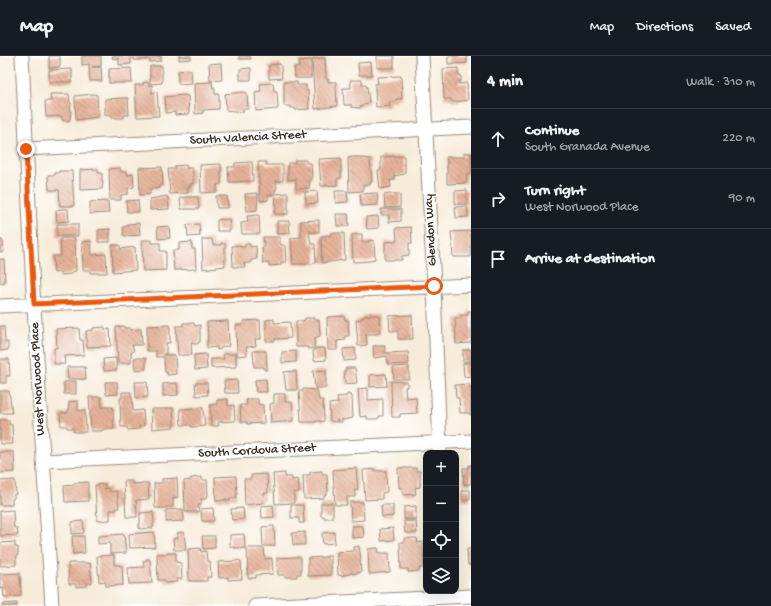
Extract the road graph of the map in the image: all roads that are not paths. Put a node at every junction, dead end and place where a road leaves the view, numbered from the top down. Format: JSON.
{"nodes":[{"id":1,"x":22,"y":56,"type":"edge"},
{"id":2,"x":422,"y":56,"type":"edge"},
{"id":3,"x":471,"y":127,"type":"edge"},
{"id":4,"x":426,"y":129,"type":"junction"},
{"id":5,"x":26,"y":149,"type":"junction"},
{"id":6,"x":471,"y":285,"type":"edge"},
{"id":7,"x":434,"y":286,"type":"junction"},
{"id":8,"x":34,"y":304,"type":"junction"},
{"id":9,"x":0,"y":306,"type":"edge"},
{"id":10,"x":471,"y":441,"type":"edge"},
{"id":11,"x":440,"y":448,"type":"edge"},
{"id":12,"x":43,"y":461,"type":"junction"},
{"id":13,"x":471,"y":596,"type":"edge"},
{"id":14,"x":448,"y":598,"type":"edge"},
{"id":15,"x":52,"y":606,"type":"edge"},
{"id":16,"x":255,"y":606,"type":"edge"}],
"edges":[{"from":1,"to":5,"type":"street","name":"West Norwood Place"},
{"from":2,"to":4,"type":"street","name":"Glendon Way"},
{"from":3,"to":4,"type":"street","name":"South Valencia Street"},
{"from":4,"to":5,"type":"street","name":"South Valencia Street"},
{"from":4,"to":7,"type":"street","name":"Glendon Way"},
{"from":5,"to":8,"type":"street","name":"West Norwood Place"},
{"from":6,"to":7,"type":"street"},
{"from":7,"to":8,"type":"street"},
{"from":7,"to":11,"type":"street","name":"Glendon Way"},
{"from":8,"to":9,"type":"street"},
{"from":8,"to":12,"type":"street","name":"West Norwood Place"},
{"from":10,"to":11,"type":"street","name":"South Cordova Street"},
{"from":11,"to":12,"type":"street","name":"South Cordova Street"},
{"from":12,"to":15,"type":"street","name":"West Norwood Place"},
{"from":13,"to":14,"type":"street"},
{"from":14,"to":16,"type":"street"}]}
